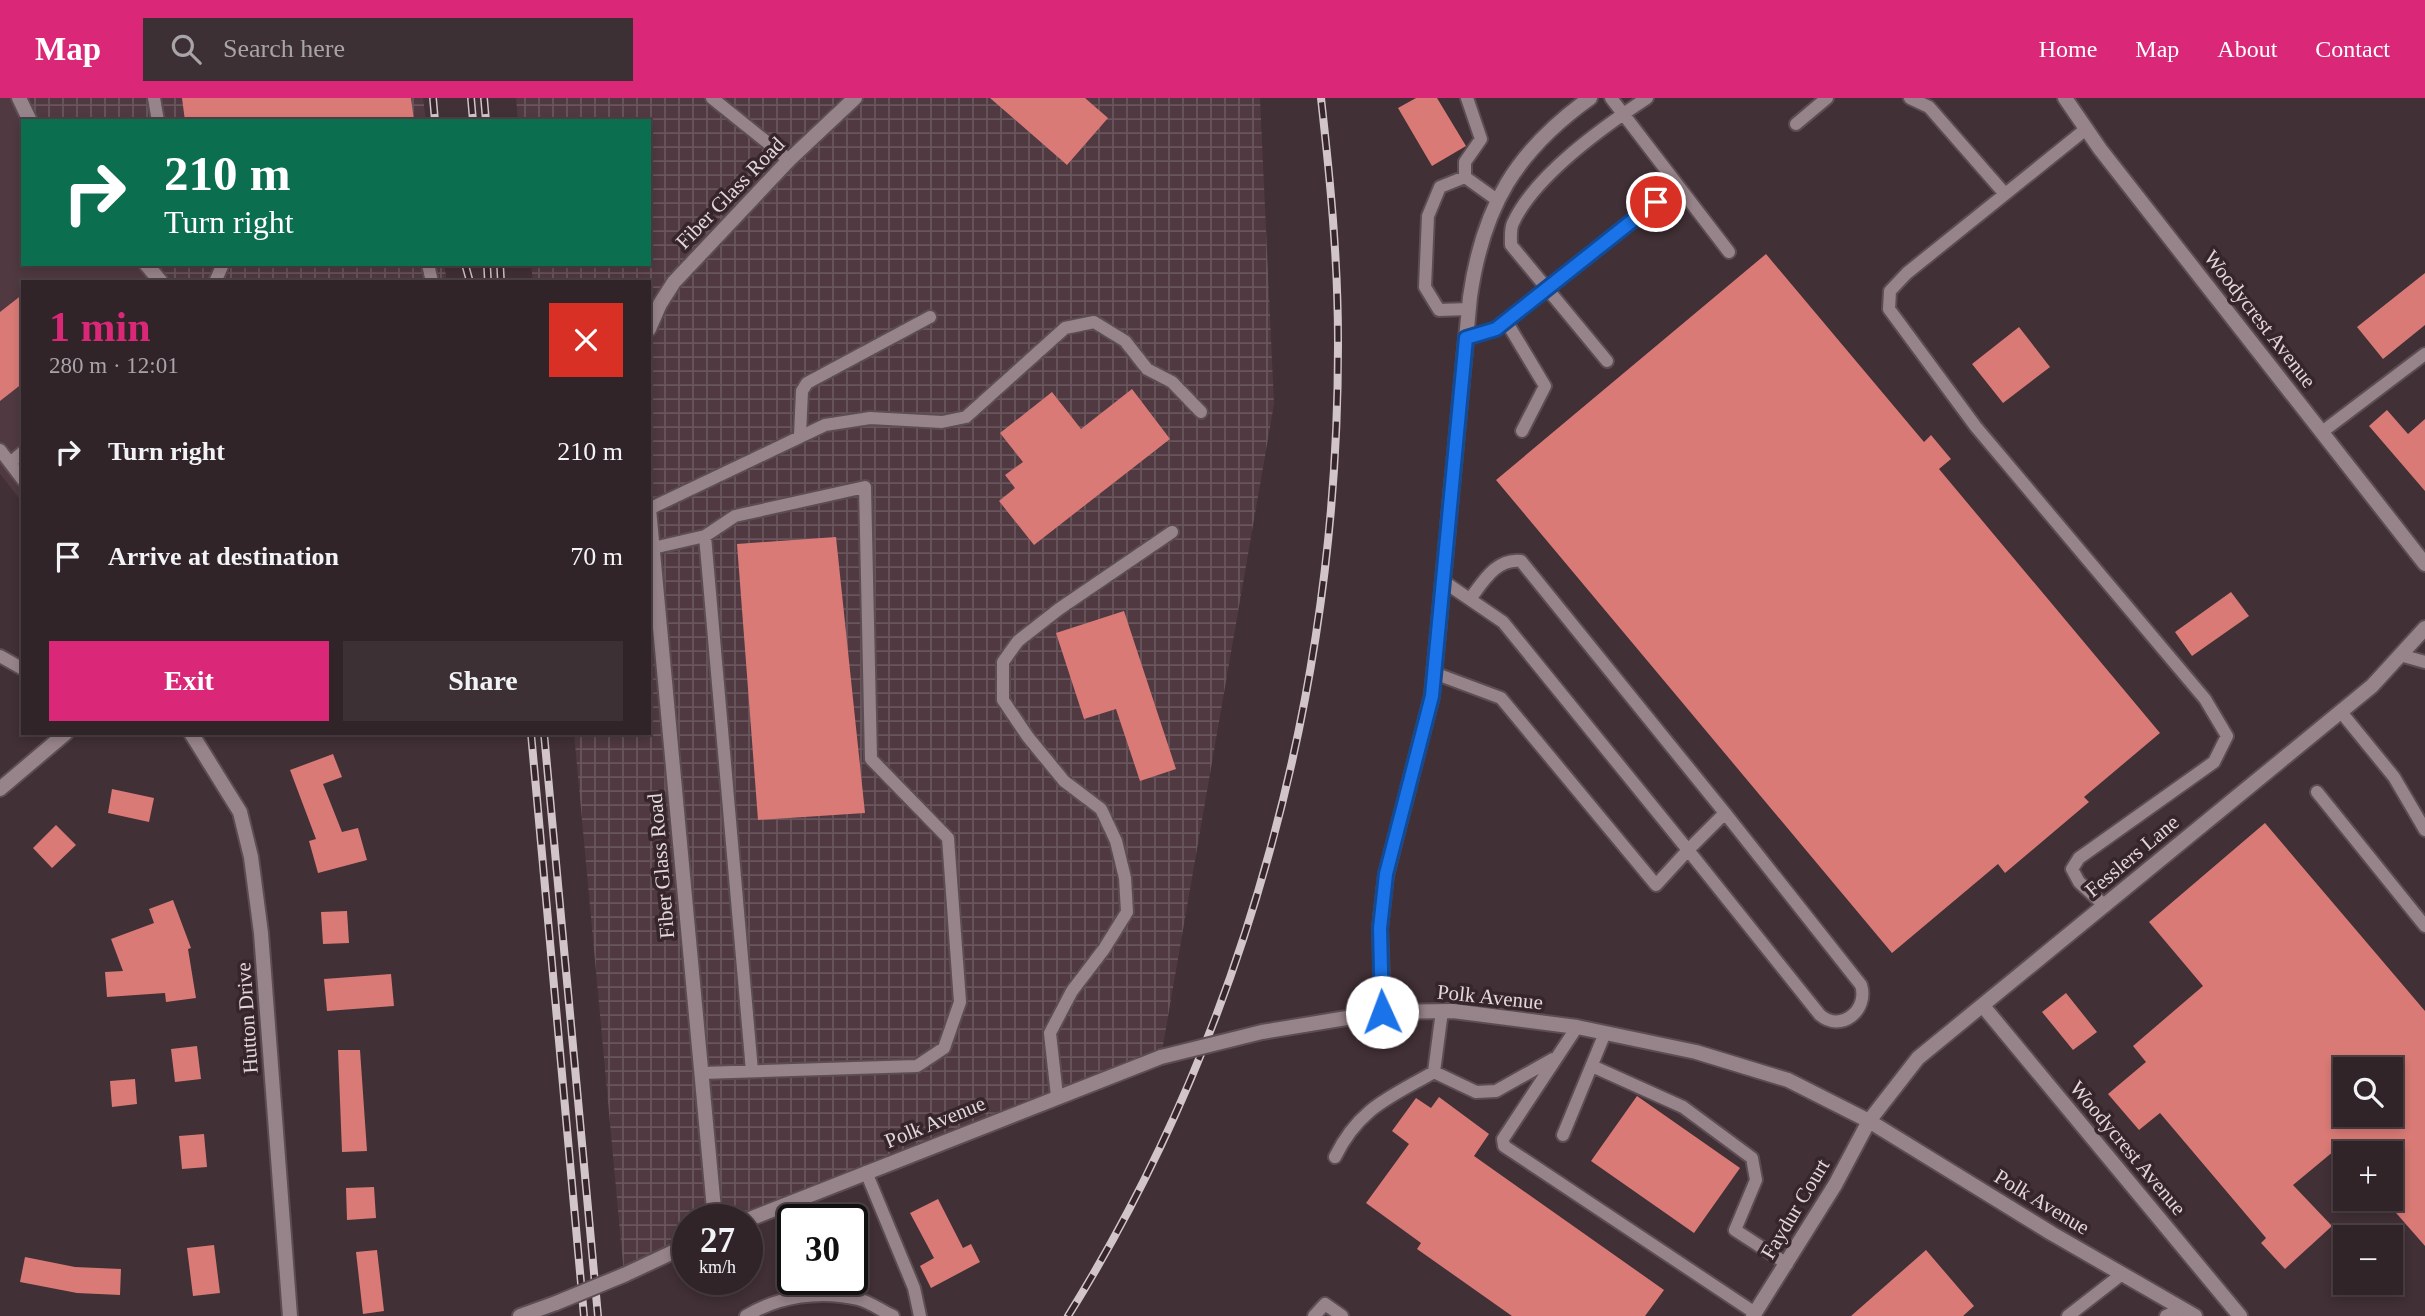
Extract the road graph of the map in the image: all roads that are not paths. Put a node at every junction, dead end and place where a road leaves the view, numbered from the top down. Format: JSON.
{"nodes":[{"id":1,"x":19,"y":98,"type":"edge"},
{"id":2,"x":154,"y":98,"type":"edge"},
{"id":3,"x":712,"y":98,"type":"edge"},
{"id":4,"x":855,"y":98,"type":"edge"},
{"id":5,"x":1467,"y":98,"type":"edge"},
{"id":6,"x":1590,"y":98,"type":"edge"},
{"id":7,"x":1611,"y":98,"type":"edge"},
{"id":8,"x":1647,"y":98,"type":"edge"},
{"id":9,"x":1828,"y":98,"type":"edge"},
{"id":10,"x":1910,"y":98,"type":"edge"},
{"id":11,"x":2065,"y":98,"type":"edge"},
{"id":12,"x":1621,"y":115,"type":"junction"},
{"id":13,"x":29,"y":119,"type":"edge"},
{"id":14,"x":158,"y":119,"type":"edge"},
{"id":15,"x":1796,"y":124,"type":"dead end"},
{"id":16,"x":2087,"y":129,"type":"junction"},
{"id":17,"x":789,"y":160,"type":"junction"},
{"id":18,"x":1465,"y":177,"type":"junction"},
{"id":19,"x":1676,"y":185,"type":"junction"},
{"id":20,"x":2005,"y":194,"type":"junction"},
{"id":21,"x":1497,"y":200,"type":"junction"},
{"id":22,"x":1728,"y":252,"type":"dead end"},
{"id":23,"x":148,"y":266,"type":"edge"},
{"id":24,"x":159,"y":280,"type":"edge"},
{"id":25,"x":1548,"y":289,"type":"junction"},
{"id":26,"x":1469,"y":309,"type":"junction"},
{"id":27,"x":930,"y":317,"type":"dead end"},
{"id":28,"x":1506,"y":321,"type":"junction"},
{"id":29,"x":651,"y":324,"type":"edge"},
{"id":30,"x":1466,"y":338,"type":"junction"},
{"id":31,"x":2425,"y":354,"type":"edge"},
{"id":32,"x":1607,"y":361,"type":"dead end"},
{"id":33,"x":1202,"y":412,"type":"dead end"},
{"id":34,"x":1522,"y":431,"type":"dead end"},
{"id":35,"x":2322,"y":432,"type":"junction"},
{"id":36,"x":800,"y":435,"type":"junction"},
{"id":37,"x":0,"y":450,"type":"edge"},
{"id":38,"x":21,"y":454,"type":"edge"},
{"id":39,"x":10,"y":463,"type":"junction"},
{"id":40,"x":21,"y":477,"type":"edge"},
{"id":41,"x":651,"y":508,"type":"edge"},
{"id":42,"x":651,"y":528,"type":"edge"},
{"id":43,"x":1172,"y":531,"type":"dead end"},
{"id":44,"x":705,"y":536,"type":"junction"},
{"id":45,"x":653,"y":548,"type":"junction"},
{"id":46,"x":2425,"y":564,"type":"edge"},
{"id":47,"x":1443,"y":581,"type":"junction"},
{"id":48,"x":1470,"y":599,"type":"junction"},
{"id":49,"x":2425,"y":628,"type":"edge"},
{"id":50,"x":2400,"y":655,"type":"junction"},
{"id":51,"x":0,"y":656,"type":"edge"},
{"id":52,"x":2425,"y":662,"type":"edge"},
{"id":53,"x":21,"y":668,"type":"edge"},
{"id":54,"x":1434,"y":673,"type":"junction"},
{"id":55,"x":2341,"y":712,"type":"junction"},
{"id":56,"x":64,"y":735,"type":"edge"},
{"id":57,"x":192,"y":735,"type":"edge"},
{"id":58,"x":0,"y":789,"type":"edge"},
{"id":59,"x":2317,"y":792,"type":"dead end"},
{"id":60,"x":1725,"y":813,"type":"junction"},
{"id":61,"x":2425,"y":830,"type":"edge"},
{"id":62,"x":1688,"y":850,"type":"junction"},
{"id":63,"x":2105,"y":906,"type":"junction"},
{"id":64,"x":2425,"y":926,"type":"edge"},
{"id":65,"x":1983,"y":1006,"type":"junction"},
{"id":66,"x":1441,"y":1011,"type":"junction"},
{"id":67,"x":1382,"y":1012,"type":"junction"},
{"id":68,"x":1577,"y":1027,"type":"junction"},
{"id":69,"x":1605,"y":1033,"type":"junction"},
{"id":70,"x":1557,"y":1057,"type":"junction"},
{"id":71,"x":1592,"y":1066,"type":"junction"},
{"id":72,"x":752,"y":1072,"type":"junction"},
{"id":73,"x":1434,"y":1072,"type":"junction"},
{"id":74,"x":702,"y":1073,"type":"junction"},
{"id":75,"x":1057,"y":1096,"type":"junction"},
{"id":76,"x":1869,"y":1121,"type":"junction"},
{"id":77,"x":1563,"y":1135,"type":"dead end"},
{"id":78,"x":1335,"y":1157,"type":"dead end"},
{"id":79,"x":866,"y":1172,"type":"junction"},
{"id":80,"x":714,"y":1204,"type":"edge"},
{"id":81,"x":763,"y":1214,"type":"edge"},
{"id":82,"x":672,"y":1252,"type":"edge"},
{"id":83,"x":1787,"y":1264,"type":"junction"},
{"id":84,"x":2122,"y":1274,"type":"junction"},
{"id":85,"x":2181,"y":1309,"type":"junction"},
{"id":86,"x":1754,"y":1315,"type":"edge"},
{"id":87,"x":290,"y":1316,"type":"edge"},
{"id":88,"x":520,"y":1316,"type":"edge"},
{"id":89,"x":746,"y":1316,"type":"edge"},
{"id":90,"x":893,"y":1316,"type":"edge"},
{"id":91,"x":920,"y":1316,"type":"edge"},
{"id":92,"x":1314,"y":1316,"type":"edge"},
{"id":93,"x":1342,"y":1316,"type":"edge"},
{"id":94,"x":2068,"y":1316,"type":"edge"},
{"id":95,"x":2166,"y":1316,"type":"edge"},
{"id":96,"x":2195,"y":1316,"type":"edge"},
{"id":97,"x":2239,"y":1316,"type":"edge"}],
"edges":[{"from":1,"to":13,"type":"street"},
{"from":2,"to":14,"type":"lane"},
{"from":3,"to":17,"type":"lane"},
{"from":4,"to":17,"type":"street","name":"Fiber Glass Road"},
{"from":5,"to":18,"type":"lane"},
{"from":6,"to":21,"type":"street"},
{"from":7,"to":12,"type":"lane"},
{"from":8,"to":12,"type":"lane"},
{"from":9,"to":15,"type":"lane"},
{"from":10,"to":20,"type":"lane"},
{"from":11,"to":16,"type":"street","name":"Woodycrest Avenue"},
{"from":12,"to":19,"type":"lane"},
{"from":12,"to":25,"type":"lane"},
{"from":16,"to":20,"type":"lane"},
{"from":16,"to":35,"type":"street","name":"Woodycrest Avenue"},
{"from":17,"to":29,"type":"street","name":"Fiber Glass Road"},
{"from":18,"to":21,"type":"lane"},
{"from":18,"to":26,"type":"lane"},
{"from":19,"to":22,"type":"lane"},
{"from":19,"to":25,"type":"lane"},
{"from":20,"to":63,"type":"lane"},
{"from":21,"to":26,"type":"street"},
{"from":23,"to":24,"type":"street"},
{"from":25,"to":28,"type":"lane"},
{"from":25,"to":32,"type":"lane"},
{"from":26,"to":30,"type":"street"},
{"from":27,"to":36,"type":"lane"},
{"from":28,"to":30,"type":"lane"},
{"from":28,"to":34,"type":"lane"},
{"from":30,"to":47,"type":"street"},
{"from":31,"to":35,"type":"lane"},
{"from":33,"to":36,"type":"lane"},
{"from":35,"to":46,"type":"street","name":"Woodycrest Avenue"},
{"from":36,"to":41,"type":"lane"},
{"from":37,"to":39,"type":"lane"},
{"from":38,"to":39,"type":"lane"},
{"from":39,"to":40,"type":"lane"},
{"from":42,"to":45,"type":"street","name":"Fiber Glass Road"},
{"from":43,"to":75,"type":"lane"},
{"from":44,"to":45,"type":"lane"},
{"from":44,"to":72,"type":"lane"},
{"from":44,"to":72,"type":"lane"},
{"from":45,"to":74,"type":"street","name":"Fiber Glass Road"},
{"from":47,"to":48,"type":"lane"},
{"from":47,"to":54,"type":"street"},
{"from":48,"to":60,"type":"lane"},
{"from":48,"to":62,"type":"lane"},
{"from":49,"to":50,"type":"street","name":"Fesslers Lane"},
{"from":50,"to":52,"type":"lane"},
{"from":50,"to":55,"type":"street","name":"Fesslers Lane"},
{"from":51,"to":53,"type":"lane"},
{"from":54,"to":62,"type":"lane"},
{"from":54,"to":67,"type":"street"},
{"from":55,"to":61,"type":"lane"},
{"from":55,"to":63,"type":"street","name":"Fesslers Lane"},
{"from":56,"to":58,"type":"street"},
{"from":57,"to":87,"type":"street","name":"Hutton Drive"},
{"from":59,"to":64,"type":"lane"},
{"from":60,"to":62,"type":"lane"},
{"from":60,"to":62,"type":"lane"},
{"from":63,"to":65,"type":"street","name":"Fesslers Lane"},
{"from":65,"to":76,"type":"street","name":"Fesslers Lane"},
{"from":65,"to":97,"type":"street","name":"Woodycrest Avenue"},
{"from":66,"to":67,"type":"street","name":"Polk Avenue"},
{"from":66,"to":68,"type":"street","name":"Polk Avenue"},
{"from":66,"to":73,"type":"lane"},
{"from":67,"to":75,"type":"street","name":"Polk Avenue","bridge":true},
{"from":68,"to":69,"type":"street","name":"Polk Avenue"},
{"from":68,"to":70,"type":"lane"},
{"from":69,"to":71,"type":"lane"},
{"from":69,"to":76,"type":"street","name":"Polk Avenue"},
{"from":70,"to":73,"type":"lane"},
{"from":70,"to":86,"type":"lane"},
{"from":71,"to":77,"type":"lane"},
{"from":71,"to":83,"type":"lane"},
{"from":72,"to":74,"type":"lane"},
{"from":73,"to":78,"type":"lane"},
{"from":74,"to":80,"type":"street","name":"Fiber Glass Road"},
{"from":75,"to":79,"type":"street","name":"Polk Avenue"},
{"from":76,"to":83,"type":"street","name":"Faydur Court"},
{"from":76,"to":84,"type":"street","name":"Polk Avenue"},
{"from":79,"to":81,"type":"street","name":"Polk Avenue"},
{"from":79,"to":91,"type":"lane"},
{"from":82,"to":88,"type":"street","bridge":true},
{"from":83,"to":86,"type":"street","name":"Faydur Court"},
{"from":84,"to":85,"type":"street","name":"Polk Avenue"},
{"from":84,"to":94,"type":"lane"},
{"from":85,"to":95,"type":"lane"},
{"from":85,"to":96,"type":"street","name":"Polk Avenue"},
{"from":89,"to":90,"type":"lane"},
{"from":92,"to":93,"type":"lane"}]}
